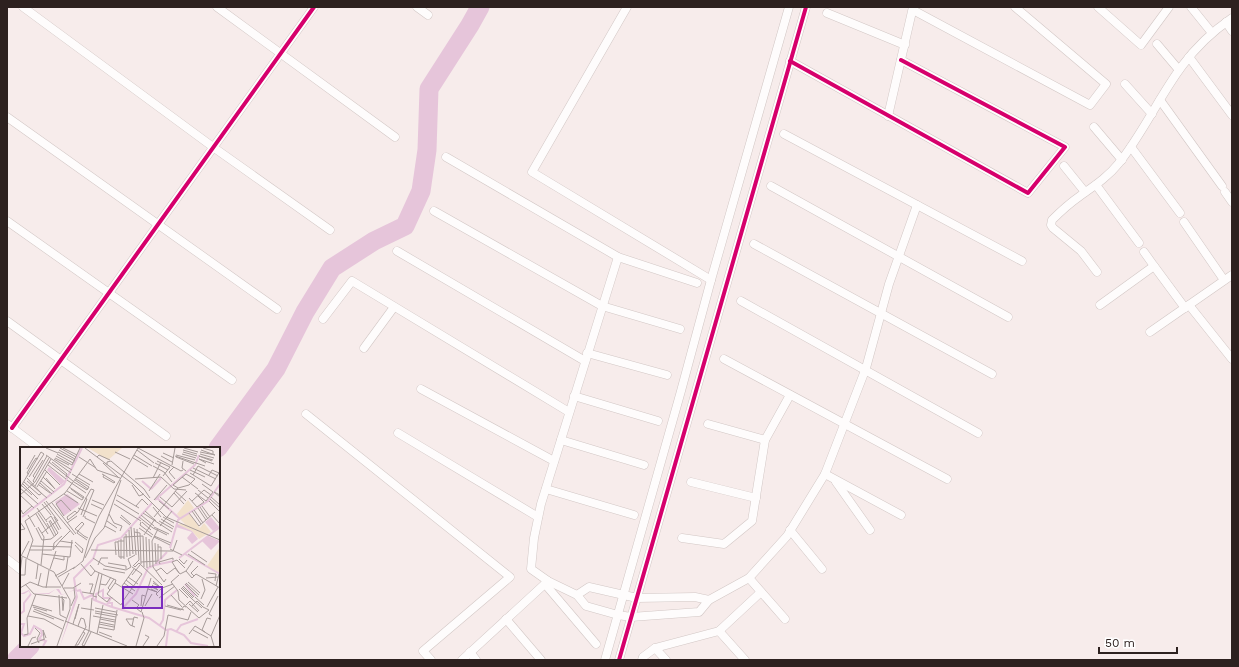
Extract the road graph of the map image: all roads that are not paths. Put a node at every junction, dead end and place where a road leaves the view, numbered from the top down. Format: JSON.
{"nodes":[{"id":1,"x":23,"y":7,"type":"edge"},
{"id":2,"x":217,"y":7,"type":"edge"},
{"id":3,"x":314,"y":7,"type":"edge"},
{"id":4,"x":417,"y":7,"type":"edge"},
{"id":5,"x":627,"y":7,"type":"edge"},
{"id":6,"x":789,"y":7,"type":"edge"},
{"id":7,"x":806,"y":7,"type":"edge"},
{"id":8,"x":1015,"y":7,"type":"edge"},
{"id":9,"x":1098,"y":7,"type":"edge"},
{"id":10,"x":1169,"y":7,"type":"edge"},
{"id":11,"x":1191,"y":7,"type":"edge"},
{"id":12,"x":913,"y":8,"type":"edge"},
{"id":13,"x":827,"y":13,"type":"dead end"},
{"id":14,"x":428,"y":15,"type":"dead end"},
{"id":15,"x":1229,"y":20,"type":"edge"},
{"id":16,"x":1232,"y":31,"type":"edge"},
{"id":17,"x":1212,"y":33,"type":"junction"},
{"id":18,"x":905,"y":44,"type":"junction"},
{"id":19,"x":1157,"y":44,"type":"dead end"},
{"id":20,"x":281,"y":53,"type":"junction"},
{"id":21,"x":1189,"y":57,"type":"junction"},
{"id":22,"x":901,"y":60,"type":"junction"},
{"id":23,"x":790,"y":61,"type":"junction"},
{"id":24,"x":1179,"y":70,"type":"junction"},
{"id":25,"x":1125,"y":84,"type":"dead end"},
{"id":26,"x":1160,"y":100,"type":"junction"},
{"id":27,"x":1152,"y":114,"type":"junction"},
{"id":28,"x":1232,"y":115,"type":"edge"},
{"id":29,"x":888,"y":116,"type":"junction"},
{"id":30,"x":7,"y":118,"type":"edge"},
{"id":31,"x":1094,"y":127,"type":"dead end"},
{"id":32,"x":784,"y":134,"type":"dead end"},
{"id":33,"x":395,"y":137,"type":"dead end"},
{"id":34,"x":213,"y":147,"type":"junction"},
{"id":35,"x":1131,"y":147,"type":"junction"},
{"id":36,"x":446,"y":157,"type":"dead end"},
{"id":37,"x":1122,"y":160,"type":"junction"},
{"id":38,"x":1064,"y":166,"type":"dead end"},
{"id":39,"x":1096,"y":185,"type":"junction"},
{"id":40,"x":771,"y":186,"type":"dead end"},
{"id":41,"x":1085,"y":192,"type":"junction"},
{"id":42,"x":1232,"y":202,"type":"edge"},
{"id":43,"x":917,"y":205,"type":"junction"},
{"id":44,"x":434,"y":211,"type":"dead end"},
{"id":45,"x":1180,"y":213,"type":"dead end"},
{"id":46,"x":7,"y":220,"type":"edge"},
{"id":47,"x":1184,"y":222,"type":"dead end"},
{"id":48,"x":157,"y":225,"type":"junction"},
{"id":49,"x":330,"y":230,"type":"dead end"},
{"id":50,"x":1139,"y":243,"type":"dead end"},
{"id":51,"x":754,"y":244,"type":"dead end"},
{"id":52,"x":398,"y":251,"type":"dead end"},
{"id":53,"x":1144,"y":252,"type":"dead end"},
{"id":54,"x":618,"y":257,"type":"junction"},
{"id":55,"x":898,"y":257,"type":"junction"},
{"id":56,"x":1022,"y":261,"type":"dead end"},
{"id":57,"x":1154,"y":266,"type":"junction"},
{"id":58,"x":1097,"y":272,"type":"dead end"},
{"id":59,"x":1230,"y":277,"type":"edge"},
{"id":60,"x":711,"y":280,"type":"junction"},
{"id":61,"x":697,"y":283,"type":"dead end"},
{"id":62,"x":109,"y":294,"type":"junction"},
{"id":63,"x":741,"y":301,"type":"dead end"},
{"id":64,"x":1100,"y":305,"type":"dead end"},
{"id":65,"x":602,"y":306,"type":"junction"},
{"id":66,"x":1187,"y":306,"type":"junction"},
{"id":67,"x":394,"y":307,"type":"junction"},
{"id":68,"x":276,"y":309,"type":"dead end"},
{"id":69,"x":881,"y":313,"type":"junction"},
{"id":70,"x":1008,"y":317,"type":"dead end"},
{"id":71,"x":323,"y":319,"type":"dead end"},
{"id":72,"x":7,"y":321,"type":"edge"},
{"id":73,"x":680,"y":329,"type":"dead end"},
{"id":74,"x":1150,"y":332,"type":"dead end"},
{"id":75,"x":364,"y":348,"type":"dead end"},
{"id":76,"x":587,"y":353,"type":"junction"},
{"id":77,"x":724,"y":359,"type":"dead end"},
{"id":78,"x":1232,"y":359,"type":"edge"},
{"id":79,"x":61,"y":360,"type":"junction"},
{"id":80,"x":585,"y":361,"type":"junction"},
{"id":81,"x":865,"y":370,"type":"junction"},
{"id":82,"x":667,"y":374,"type":"dead end"},
{"id":83,"x":992,"y":374,"type":"dead end"},
{"id":84,"x":232,"y":380,"type":"dead end"},
{"id":85,"x":421,"y":389,"type":"dead end"},
{"id":86,"x":681,"y":391,"type":"junction"},
{"id":87,"x":695,"y":394,"type":"junction"},
{"id":88,"x":790,"y":394,"type":"junction"},
{"id":89,"x":574,"y":396,"type":"junction"},
{"id":90,"x":569,"y":412,"type":"junction"},
{"id":91,"x":306,"y":414,"type":"dead end"},
{"id":92,"x":658,"y":421,"type":"dead end"},
{"id":93,"x":708,"y":424,"type":"dead end"},
{"id":94,"x":844,"y":424,"type":"junction"},
{"id":95,"x":9,"y":426,"type":"edge"},
{"id":96,"x":398,"y":433,"type":"dead end"},
{"id":97,"x":978,"y":433,"type":"dead end"},
{"id":98,"x":166,"y":436,"type":"dead end"},
{"id":99,"x":561,"y":440,"type":"junction"},
{"id":100,"x":765,"y":440,"type":"junction"},
{"id":101,"x":38,"y":447,"type":"edge"},
{"id":102,"x":554,"y":461,"type":"junction"},
{"id":103,"x":644,"y":465,"type":"dead end"},
{"id":104,"x":825,"y":474,"type":"junction"},
{"id":105,"x":947,"y":479,"type":"dead end"},
{"id":106,"x":835,"y":480,"type":"junction"},
{"id":107,"x":691,"y":482,"type":"dead end"},
{"id":108,"x":546,"y":489,"type":"junction"},
{"id":109,"x":756,"y":498,"type":"junction"},
{"id":110,"x":901,"y":514,"type":"dead end"},
{"id":111,"x":634,"y":515,"type":"dead end"},
{"id":112,"x":538,"y":517,"type":"junction"},
{"id":113,"x":790,"y":530,"type":"junction"},
{"id":114,"x":870,"y":530,"type":"dead end"},
{"id":115,"x":682,"y":538,"type":"dead end"},
{"id":116,"x":7,"y":559,"type":"edge"},
{"id":117,"x":20,"y":569,"type":"edge"},
{"id":118,"x":822,"y":569,"type":"dead end"},
{"id":119,"x":749,"y":578,"type":"junction"},
{"id":120,"x":546,"y":582,"type":"junction"},
{"id":121,"x":761,"y":592,"type":"junction"},
{"id":122,"x":577,"y":595,"type":"junction"},
{"id":123,"x":623,"y":595,"type":"junction"},
{"id":124,"x":637,"y":598,"type":"junction"},
{"id":125,"x":709,"y":600,"type":"junction"},
{"id":126,"x":618,"y":615,"type":"junction"},
{"id":127,"x":631,"y":617,"type":"junction"},
{"id":128,"x":506,"y":619,"type":"junction"},
{"id":129,"x":785,"y":619,"type":"dead end"},
{"id":130,"x":719,"y":631,"type":"junction"},
{"id":131,"x":596,"y":644,"type":"dead end"},
{"id":132,"x":654,"y":648,"type":"junction"},
{"id":133,"x":470,"y":652,"type":"junction"},
{"id":134,"x":431,"y":660,"type":"edge"},
{"id":135,"x":462,"y":660,"type":"edge"},
{"id":136,"x":476,"y":660,"type":"edge"},
{"id":137,"x":541,"y":660,"type":"edge"},
{"id":138,"x":605,"y":660,"type":"edge"},
{"id":139,"x":619,"y":660,"type":"edge"},
{"id":140,"x":642,"y":660,"type":"edge"},
{"id":141,"x":666,"y":660,"type":"edge"},
{"id":142,"x":745,"y":660,"type":"edge"}],
"edges":[{"from":1,"to":34,"type":"street"},
{"from":2,"to":20,"type":"street"},
{"from":3,"to":20,"type":"street"},
{"from":4,"to":14,"type":"street"},
{"from":5,"to":60,"type":"street"},
{"from":6,"to":60,"type":"street"},
{"from":7,"to":23,"type":"street"},
{"from":8,"to":12,"type":"street"},
{"from":9,"to":10,"type":"street"},
{"from":11,"to":17,"type":"street"},
{"from":12,"to":18,"type":"street"},
{"from":13,"to":18,"type":"street"},
{"from":15,"to":16,"type":"street"},
{"from":15,"to":17,"type":"street"},
{"from":17,"to":21,"type":"street"},
{"from":18,"to":22,"type":"street"},
{"from":19,"to":24,"type":"street"},
{"from":20,"to":33,"type":"street"},
{"from":20,"to":34,"type":"street"},
{"from":21,"to":24,"type":"street"},
{"from":21,"to":28,"type":"street"},
{"from":22,"to":29,"type":"street"},
{"from":22,"to":29,"type":"street"},
{"from":23,"to":29,"type":"street"},
{"from":23,"to":87,"type":"street"},
{"from":24,"to":26,"type":"street"},
{"from":25,"to":27,"type":"street"},
{"from":26,"to":27,"type":"street"},
{"from":26,"to":42,"type":"street"},
{"from":27,"to":35,"type":"street"},
{"from":30,"to":48,"type":"street"},
{"from":31,"to":37,"type":"street"},
{"from":32,"to":43,"type":"street"},
{"from":34,"to":48,"type":"street"},
{"from":34,"to":49,"type":"street"},
{"from":35,"to":37,"type":"street"},
{"from":35,"to":45,"type":"street"},
{"from":36,"to":54,"type":"street"},
{"from":37,"to":39,"type":"street"},
{"from":38,"to":41,"type":"street"},
{"from":39,"to":41,"type":"street"},
{"from":39,"to":50,"type":"street"},
{"from":40,"to":55,"type":"street"},
{"from":41,"to":58,"type":"street"},
{"from":43,"to":55,"type":"street"},
{"from":43,"to":56,"type":"street"},
{"from":44,"to":65,"type":"street"},
{"from":46,"to":62,"type":"street"},
{"from":47,"to":59,"type":"street"},
{"from":48,"to":62,"type":"street"},
{"from":48,"to":68,"type":"street"},
{"from":51,"to":69,"type":"street"},
{"from":52,"to":80,"type":"street"},
{"from":53,"to":57,"type":"street"},
{"from":54,"to":61,"type":"street"},
{"from":54,"to":65,"type":"street"},
{"from":55,"to":69,"type":"street"},
{"from":55,"to":70,"type":"street"},
{"from":57,"to":64,"type":"street"},
{"from":57,"to":66,"type":"street"},
{"from":59,"to":66,"type":"street"},
{"from":60,"to":86,"type":"street"},
{"from":62,"to":79,"type":"street"},
{"from":62,"to":84,"type":"street"},
{"from":63,"to":81,"type":"street"},
{"from":65,"to":73,"type":"street"},
{"from":65,"to":76,"type":"street"},
{"from":66,"to":74,"type":"street"},
{"from":66,"to":78,"type":"street"},
{"from":67,"to":71,"type":"street"},
{"from":67,"to":75,"type":"street"},
{"from":67,"to":90,"type":"street"},
{"from":69,"to":81,"type":"street"},
{"from":69,"to":83,"type":"street"},
{"from":72,"to":79,"type":"street"},
{"from":76,"to":80,"type":"street"},
{"from":76,"to":82,"type":"street"},
{"from":77,"to":88,"type":"street"},
{"from":79,"to":95,"type":"street"},
{"from":79,"to":98,"type":"street"},
{"from":80,"to":89,"type":"street"},
{"from":81,"to":94,"type":"street"},
{"from":81,"to":97,"type":"street"},
{"from":85,"to":102,"type":"street"},
{"from":86,"to":87,"type":"street"},
{"from":86,"to":123,"type":"street"},
{"from":87,"to":124,"type":"street"},
{"from":88,"to":94,"type":"street"},
{"from":88,"to":100,"type":"street"},
{"from":89,"to":90,"type":"street"},
{"from":89,"to":92,"type":"street"},
{"from":90,"to":99,"type":"street"},
{"from":91,"to":134,"type":"street"},
{"from":93,"to":100,"type":"street"},
{"from":94,"to":104,"type":"street"},
{"from":94,"to":105,"type":"street"},
{"from":95,"to":101,"type":"street"},
{"from":96,"to":112,"type":"street"},
{"from":99,"to":102,"type":"street"},
{"from":99,"to":103,"type":"street"},
{"from":100,"to":109,"type":"street"},
{"from":102,"to":108,"type":"street"},
{"from":104,"to":106,"type":"street"},
{"from":104,"to":113,"type":"street"},
{"from":106,"to":110,"type":"street"},
{"from":106,"to":114,"type":"street"},
{"from":107,"to":109,"type":"street"},
{"from":108,"to":111,"type":"street"},
{"from":108,"to":112,"type":"street"},
{"from":109,"to":115,"type":"street"},
{"from":112,"to":120,"type":"street"},
{"from":113,"to":118,"type":"street"},
{"from":113,"to":119,"type":"street"},
{"from":116,"to":117,"type":"street"},
{"from":119,"to":121,"type":"street"},
{"from":119,"to":125,"type":"street"},
{"from":120,"to":122,"type":"street"},
{"from":120,"to":128,"type":"street"},
{"from":120,"to":131,"type":"street"},
{"from":121,"to":129,"type":"street"},
{"from":121,"to":130,"type":"street"},
{"from":122,"to":123,"type":"street"},
{"from":122,"to":126,"type":"street"},
{"from":123,"to":124,"type":"street"},
{"from":123,"to":126,"type":"street"},
{"from":124,"to":125,"type":"street"},
{"from":124,"to":127,"type":"street"},
{"from":125,"to":127,"type":"street"},
{"from":126,"to":127,"type":"street"},
{"from":126,"to":138,"type":"street"},
{"from":127,"to":139,"type":"street"},
{"from":128,"to":133,"type":"street"},
{"from":128,"to":137,"type":"street"},
{"from":130,"to":132,"type":"street"},
{"from":130,"to":142,"type":"street"},
{"from":132,"to":140,"type":"street"},
{"from":132,"to":141,"type":"street"},
{"from":133,"to":135,"type":"street"},
{"from":133,"to":136,"type":"street"}]}
